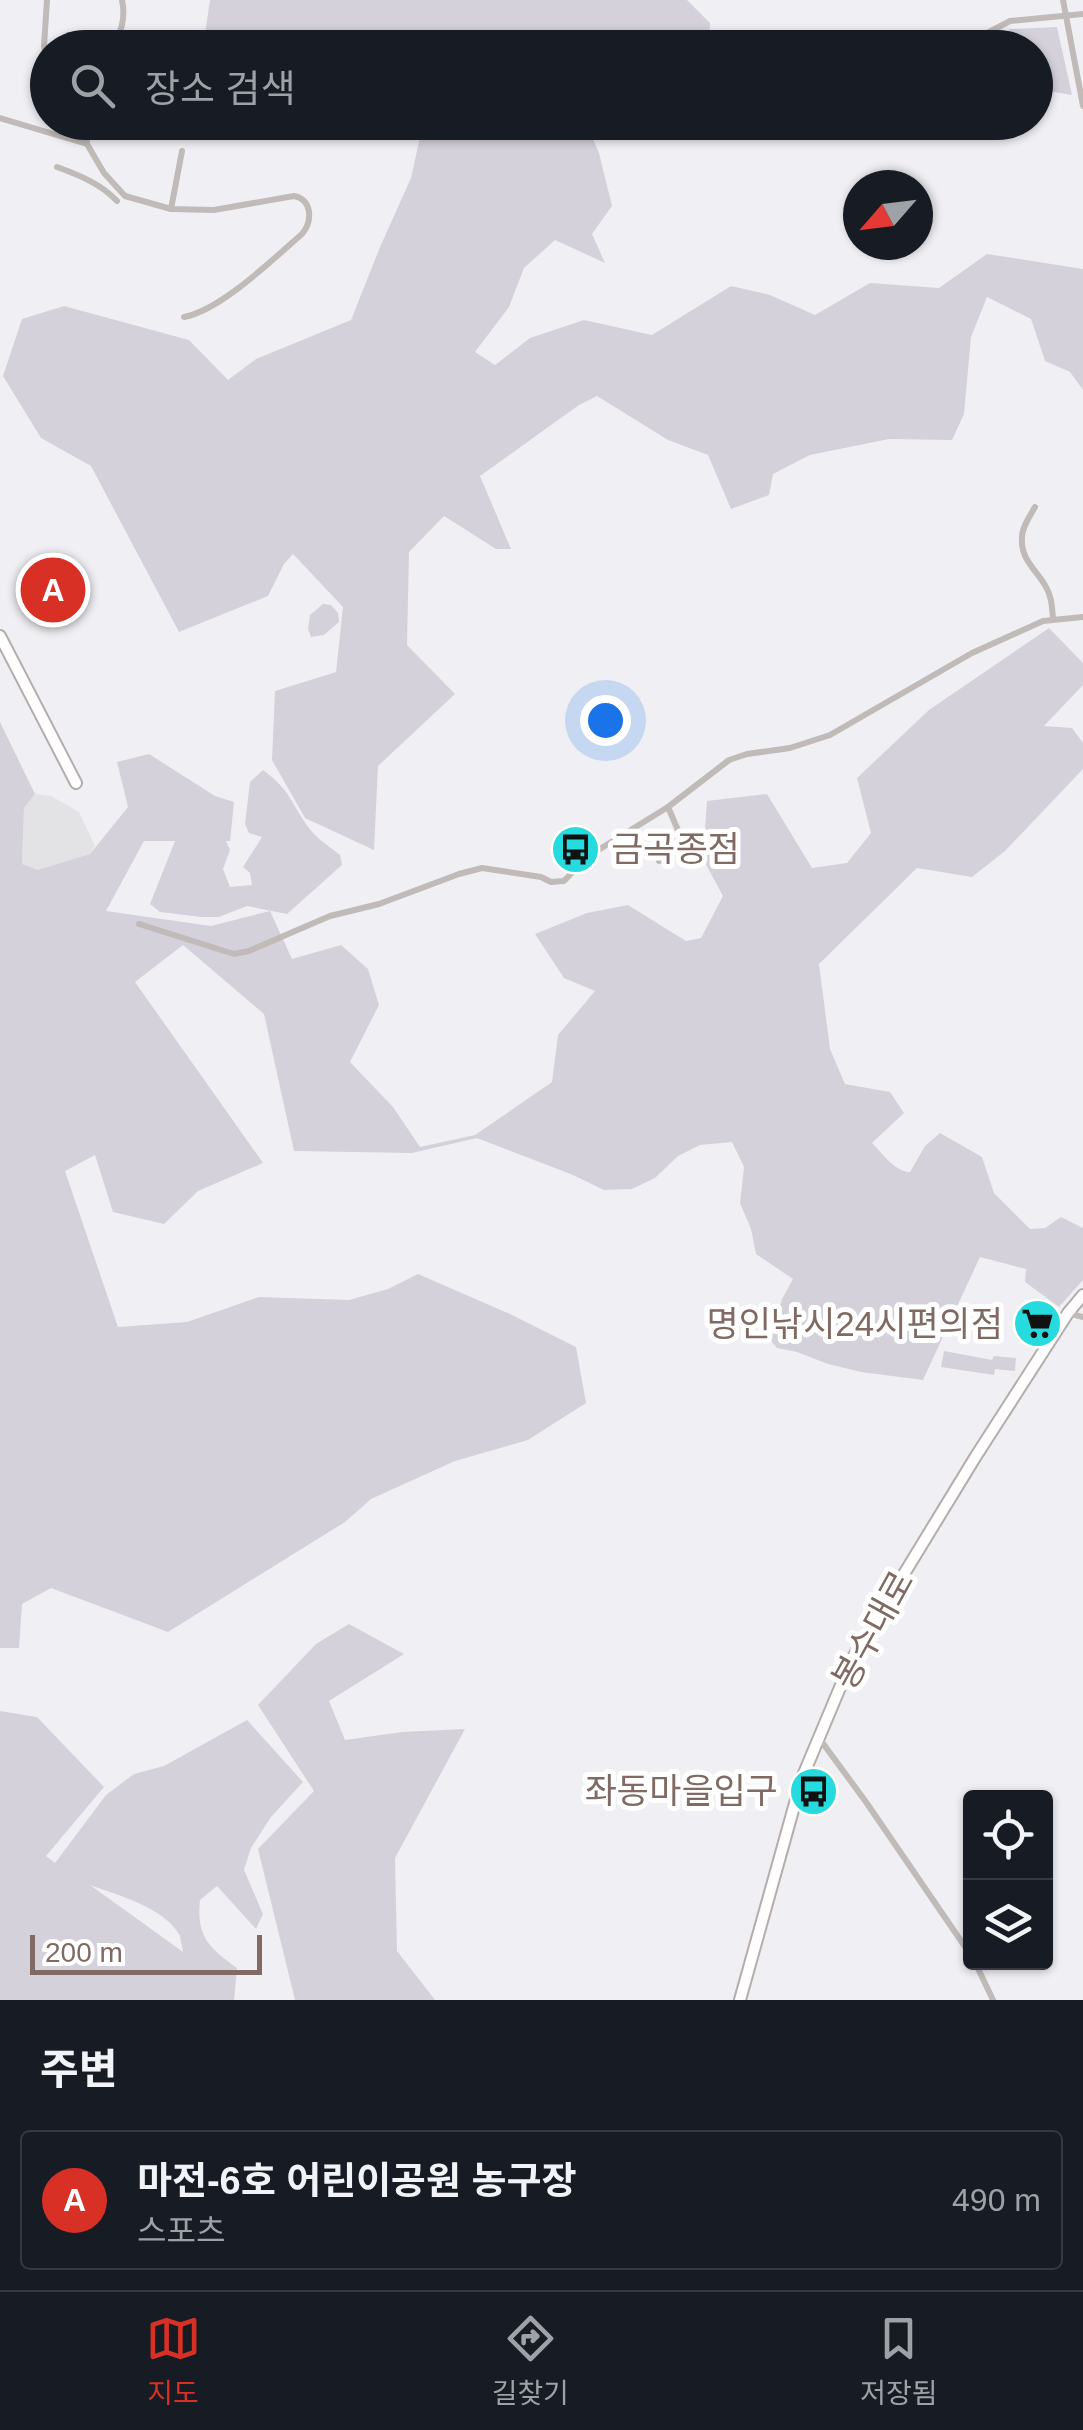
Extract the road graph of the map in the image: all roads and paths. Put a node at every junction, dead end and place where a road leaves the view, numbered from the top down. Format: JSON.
{"nodes":[{"id":1,"x":47,"y":0,"type":"edge"},
{"id":2,"x":122,"y":0,"type":"edge"},
{"id":3,"x":1064,"y":0,"type":"edge"},
{"id":4,"x":1065,"y":14,"type":"junction"},
{"id":5,"x":1083,"y":14,"type":"edge"},
{"id":6,"x":45,"y":30,"type":"edge"},
{"id":7,"x":121,"y":30,"type":"edge"},
{"id":8,"x":993,"y":30,"type":"edge"},
{"id":9,"x":1083,"y":106,"type":"edge"},
{"id":10,"x":0,"y":118,"type":"edge"},
{"id":11,"x":30,"y":124,"type":"edge"},
{"id":12,"x":78,"y":140,"type":"edge"},
{"id":13,"x":87,"y":140,"type":"edge"},
{"id":14,"x":87,"y":144,"type":"junction"},
{"id":15,"x":182,"y":152,"type":"dead end"},
{"id":16,"x":58,"y":167,"type":"dead end"},
{"id":17,"x":116,"y":201,"type":"dead end"},
{"id":18,"x":171,"y":209,"type":"junction"},
{"id":19,"x":184,"y":317,"type":"dead end"},
{"id":20,"x":1035,"y":508,"type":"dead end"},
{"id":21,"x":1083,"y":617,"type":"edge"},
{"id":22,"x":1053,"y":619,"type":"junction"},
{"id":23,"x":0,"y":636,"type":"edge"},
{"id":24,"x":76,"y":783,"type":"dead end"},
{"id":25,"x":668,"y":807,"type":"junction"},
{"id":26,"x":659,"y":861,"type":"dead end"},
{"id":27,"x":139,"y":924,"type":"dead end"},
{"id":28,"x":1083,"y":1295,"type":"edge"},
{"id":29,"x":1068,"y":1314,"type":"junction"},
{"id":30,"x":1083,"y":1317,"type":"edge"},
{"id":31,"x":818,"y":1736,"type":"junction"},
{"id":32,"x":963,"y":1944,"type":"edge"},
{"id":33,"x":979,"y":1970,"type":"edge"},
{"id":34,"x":740,"y":2000,"type":"edge"},
{"id":35,"x":992,"y":2000,"type":"edge"}],
"edges":[{"from":1,"to":6,"type":"street"},
{"from":2,"to":7,"type":"street"},
{"from":3,"to":4,"type":"street"},
{"from":4,"to":5,"type":"street"},
{"from":4,"to":8,"type":"street"},
{"from":4,"to":9,"type":"street"},
{"from":10,"to":11,"type":"street"},
{"from":12,"to":14,"type":"street"},
{"from":13,"to":14,"type":"street"},
{"from":14,"to":18,"type":"street"},
{"from":15,"to":18,"type":"street"},
{"from":16,"to":17,"type":"street"},
{"from":18,"to":19,"type":"street"},
{"from":20,"to":22,"type":"street"},
{"from":21,"to":22,"type":"street"},
{"from":22,"to":25,"type":"street"},
{"from":23,"to":24,"type":"main road"},
{"from":25,"to":26,"type":"street"},
{"from":25,"to":27,"type":"street"},
{"from":28,"to":29,"type":"main road","name":"봉수대로"},
{"from":29,"to":30,"type":"street"},
{"from":29,"to":31,"type":"main road","name":"봉수대로"},
{"from":31,"to":32,"type":"street"},
{"from":31,"to":34,"type":"main road","name":"봉수대로"},
{"from":33,"to":35,"type":"street"}]}
